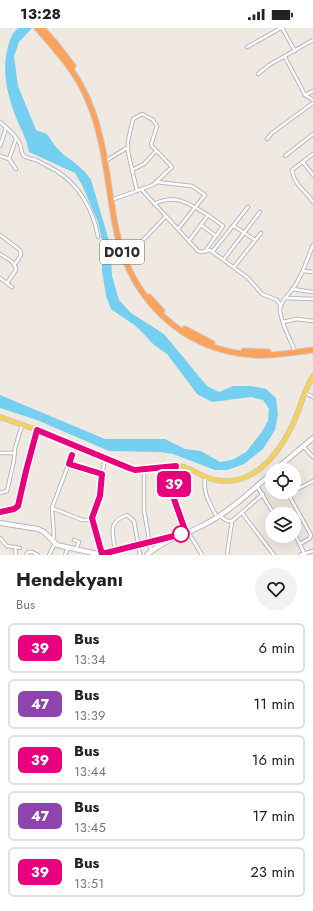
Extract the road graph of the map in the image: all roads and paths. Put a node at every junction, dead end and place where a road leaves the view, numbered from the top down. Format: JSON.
{"nodes":[{"id":1,"x":37,"y":28,"type":"edge"},
{"id":2,"x":281,"y":28,"type":"edge"},
{"id":3,"x":42,"y":30,"type":"edge"},
{"id":4,"x":313,"y":40,"type":"edge"},
{"id":5,"x":247,"y":47,"type":"dead end"},
{"id":6,"x":295,"y":51,"type":"junction"},
{"id":7,"x":285,"y":57,"type":"junction"},
{"id":8,"x":258,"y":74,"type":"dead end"},
{"id":9,"x":313,"y":91,"type":"edge"},
{"id":10,"x":305,"y":95,"type":"junction"},
{"id":11,"x":313,"y":102,"type":"edge"},
{"id":12,"x":0,"y":122,"type":"edge"},
{"id":13,"x":6,"y":128,"type":"junction"},
{"id":14,"x":313,"y":134,"type":"edge"},
{"id":15,"x":16,"y":138,"type":"junction"},
{"id":16,"x":267,"y":139,"type":"dead end"},
{"id":17,"x":0,"y":146,"type":"edge"},
{"id":18,"x":128,"y":148,"type":"junction"},
{"id":19,"x":156,"y":151,"type":"junction"},
{"id":20,"x":313,"y":154,"type":"edge"},
{"id":21,"x":0,"y":156,"type":"edge"},
{"id":22,"x":285,"y":156,"type":"dead end"},
{"id":23,"x":9,"y":159,"type":"junction"},
{"id":24,"x":107,"y":160,"type":"junction"},
{"id":25,"x":303,"y":162,"type":"junction"},
{"id":26,"x":16,"y":169,"type":"dead end"},
{"id":27,"x":132,"y":170,"type":"junction"},
{"id":28,"x":313,"y":175,"type":"edge"},
{"id":29,"x":156,"y":182,"type":"junction"},
{"id":30,"x":141,"y":189,"type":"junction"},
{"id":31,"x":137,"y":191,"type":"junction"},
{"id":32,"x":313,"y":195,"type":"edge"},
{"id":33,"x":310,"y":198,"type":"junction"},
{"id":34,"x":114,"y":199,"type":"junction"},
{"id":35,"x":313,"y":202,"type":"edge"},
{"id":36,"x":154,"y":204,"type":"junction"},
{"id":37,"x":195,"y":207,"type":"junction"},
{"id":38,"x":248,"y":207,"type":"dead end"},
{"id":39,"x":260,"y":212,"type":"dead end"},
{"id":40,"x":208,"y":215,"type":"junction"},
{"id":41,"x":166,"y":216,"type":"junction"},
{"id":42,"x":201,"y":224,"type":"junction"},
{"id":43,"x":234,"y":226,"type":"junction"},
{"id":44,"x":178,"y":229,"type":"junction"},
{"id":45,"x":244,"y":233,"type":"junction"},
{"id":46,"x":261,"y":233,"type":"dead end"},
{"id":47,"x":0,"y":235,"type":"edge"},
{"id":48,"x":216,"y":236,"type":"junction"},
{"id":49,"x":98,"y":237,"type":"dead end"},
{"id":50,"x":255,"y":240,"type":"junction"},
{"id":51,"x":189,"y":241,"type":"junction"},
{"id":52,"x":313,"y":245,"type":"edge"},
{"id":53,"x":206,"y":251,"type":"junction"},
{"id":54,"x":213,"y":251,"type":"junction"},
{"id":55,"x":0,"y":254,"type":"edge"},
{"id":56,"x":311,"y":254,"type":"edge"},
{"id":57,"x":126,"y":257,"type":"junction"},
{"id":58,"x":224,"y":259,"type":"junction"},
{"id":59,"x":14,"y":264,"type":"junction"},
{"id":60,"x":234,"y":267,"type":"junction"},
{"id":61,"x":303,"y":271,"type":"junction"},
{"id":62,"x":313,"y":272,"type":"edge"},
{"id":63,"x":0,"y":278,"type":"edge"},
{"id":64,"x":7,"y":283,"type":"junction"},
{"id":65,"x":12,"y":287,"type":"dead end"},
{"id":66,"x":292,"y":290,"type":"junction"},
{"id":67,"x":313,"y":292,"type":"edge"},
{"id":68,"x":285,"y":298,"type":"junction"},
{"id":69,"x":313,"y":299,"type":"edge"},
{"id":70,"x":281,"y":306,"type":"junction"},
{"id":71,"x":313,"y":321,"type":"edge"},
{"id":72,"x":283,"y":322,"type":"junction"},
{"id":73,"x":313,"y":346,"type":"edge"},
{"id":74,"x":294,"y":349,"type":"junction"},
{"id":75,"x":313,"y":350,"type":"edge"},
{"id":76,"x":313,"y":377,"type":"edge"},
{"id":77,"x":304,"y":392,"type":"junction"},
{"id":78,"x":313,"y":397,"type":"edge"},
{"id":79,"x":0,"y":417,"type":"edge"},
{"id":80,"x":22,"y":426,"type":"junction"},
{"id":81,"x":37,"y":430,"type":"junction"},
{"id":82,"x":313,"y":438,"type":"edge"},
{"id":83,"x":303,"y":446,"type":"junction"},
{"id":84,"x":75,"y":447,"type":"junction"},
{"id":85,"x":0,"y":452,"type":"edge"},
{"id":86,"x":15,"y":453,"type":"junction"},
{"id":87,"x":313,"y":457,"type":"edge"},
{"id":88,"x":105,"y":459,"type":"junction"},
{"id":89,"x":283,"y":463,"type":"edge"},
{"id":90,"x":69,"y":464,"type":"junction"},
{"id":91,"x":176,"y":466,"type":"junction"},
{"id":92,"x":144,"y":469,"type":"junction"},
{"id":93,"x":102,"y":474,"type":"junction"},
{"id":94,"x":205,"y":476,"type":"junction"},
{"id":95,"x":265,"y":479,"type":"edge"},
{"id":96,"x":313,"y":481,"type":"edge"},
{"id":97,"x":257,"y":486,"type":"junction"},
{"id":98,"x":301,"y":487,"type":"edge"},
{"id":99,"x":0,"y":493,"type":"edge"},
{"id":100,"x":263,"y":494,"type":"junction"},
{"id":101,"x":291,"y":499,"type":"edge"},
{"id":102,"x":270,"y":507,"type":"edge"},
{"id":103,"x":52,"y":508,"type":"junction"},
{"id":104,"x":0,"y":512,"type":"edge"},
{"id":105,"x":242,"y":513,"type":"junction"},
{"id":106,"x":218,"y":517,"type":"junction"},
{"id":107,"x":93,"y":520,"type":"junction"},
{"id":108,"x":232,"y":520,"type":"junction"},
{"id":109,"x":0,"y":523,"type":"edge"},
{"id":110,"x":187,"y":533,"type":"junction"},
{"id":111,"x":0,"y":538,"type":"edge"},
{"id":112,"x":51,"y":539,"type":"junction"},
{"id":113,"x":74,"y":540,"type":"dead end"},
{"id":114,"x":56,"y":543,"type":"junction"},
{"id":115,"x":149,"y":543,"type":"junction"},
{"id":116,"x":300,"y":544,"type":"joint"},
{"id":117,"x":138,"y":545,"type":"junction"},
{"id":118,"x":15,"y":547,"type":"junction"},
{"id":119,"x":20,"y":548,"type":"dead end"},
{"id":120,"x":68,"y":548,"type":"junction"},
{"id":121,"x":76,"y":549,"type":"junction"},
{"id":122,"x":115,"y":550,"type":"junction"},
{"id":123,"x":151,"y":551,"type":"junction"},
{"id":124,"x":313,"y":551,"type":"edge"},
{"id":125,"x":83,"y":553,"type":"edge"},
{"id":126,"x":100,"y":554,"type":"edge"},
{"id":127,"x":305,"y":554,"type":"edge"},
{"id":128,"x":16,"y":555,"type":"edge"},
{"id":129,"x":26,"y":555,"type":"edge"},
{"id":130,"x":38,"y":555,"type":"edge"},
{"id":131,"x":49,"y":555,"type":"edge"},
{"id":132,"x":64,"y":555,"type":"edge"},
{"id":133,"x":140,"y":555,"type":"edge"},
{"id":134,"x":147,"y":555,"type":"edge"},
{"id":135,"x":202,"y":555,"type":"edge"},
{"id":136,"x":226,"y":555,"type":"edge"},
{"id":137,"x":274,"y":555,"type":"edge"},
{"id":138,"x":300,"y":555,"type":"edge"}],
"edges":[{"from":1,"to":3,"type":"highway","number":"D010"},
{"from":2,"to":5,"type":"street"},
{"from":2,"to":6,"type":"street"},
{"from":3,"to":24,"type":"highway","number":"D010"},
{"from":3,"to":75,"type":"highway","number":"D010"},
{"from":4,"to":6,"type":"street"},
{"from":6,"to":7,"type":"street"},
{"from":7,"to":8,"type":"street"},
{"from":7,"to":10,"type":"street"},
{"from":9,"to":10,"type":"street"},
{"from":10,"to":11,"type":"street"},
{"from":11,"to":16,"type":"street"},
{"from":12,"to":13,"type":"street"},
{"from":13,"to":15,"type":"street"},
{"from":13,"to":17,"type":"street"},
{"from":14,"to":22,"type":"street"},
{"from":15,"to":23,"type":"street"},
{"from":15,"to":49,"type":"street"},
{"from":18,"to":19,"type":"street"},
{"from":18,"to":24,"type":"street"},
{"from":18,"to":27,"type":"street"},
{"from":19,"to":27,"type":"street"},
{"from":19,"to":29,"type":"street"},
{"from":20,"to":25,"type":"street"},
{"from":21,"to":23,"type":"street"},
{"from":23,"to":26,"type":"street"},
{"from":24,"to":34,"type":"highway","number":"D010"},
{"from":25,"to":28,"type":"street"},
{"from":25,"to":33,"type":"street"},
{"from":27,"to":31,"type":"street"},
{"from":29,"to":30,"type":"street"},
{"from":29,"to":37,"type":"street"},
{"from":30,"to":31,"type":"street"},
{"from":30,"to":36,"type":"street"},
{"from":31,"to":34,"type":"street"},
{"from":32,"to":33,"type":"street"},
{"from":33,"to":35,"type":"street"},
{"from":34,"to":57,"type":"highway","number":"D010"},
{"from":36,"to":37,"type":"street"},
{"from":36,"to":41,"type":"street"},
{"from":37,"to":40,"type":"street"},
{"from":37,"to":44,"type":"street"},
{"from":38,"to":43,"type":"street"},
{"from":39,"to":45,"type":"street"},
{"from":40,"to":42,"type":"street"},
{"from":40,"to":48,"type":"street"},
{"from":41,"to":44,"type":"street"},
{"from":41,"to":57,"type":"street"},
{"from":42,"to":48,"type":"street"},
{"from":42,"to":51,"type":"street"},
{"from":43,"to":45,"type":"street"},
{"from":43,"to":54,"type":"street"},
{"from":44,"to":51,"type":"street"},
{"from":45,"to":50,"type":"street"},
{"from":45,"to":58,"type":"street"},
{"from":46,"to":50,"type":"street"},
{"from":47,"to":59,"type":"street"},
{"from":48,"to":53,"type":"street"},
{"from":50,"to":60,"type":"street"},
{"from":51,"to":53,"type":"street"},
{"from":52,"to":56,"type":"street"},
{"from":53,"to":54,"type":"street"},
{"from":54,"to":58,"type":"street"},
{"from":55,"to":59,"type":"street"},
{"from":56,"to":61,"type":"street"},
{"from":57,"to":74,"type":"highway","number":"D010"},
{"from":58,"to":60,"type":"street"},
{"from":59,"to":64,"type":"street"},
{"from":60,"to":70,"type":"street"},
{"from":61,"to":62,"type":"street"},
{"from":61,"to":66,"type":"street"},
{"from":63,"to":64,"type":"street"},
{"from":64,"to":65,"type":"street"},
{"from":66,"to":67,"type":"street"},
{"from":66,"to":68,"type":"street"},
{"from":68,"to":69,"type":"street"},
{"from":68,"to":70,"type":"street"},
{"from":70,"to":72,"type":"street"},
{"from":71,"to":72,"type":"street"},
{"from":72,"to":74,"type":"street"},
{"from":73,"to":74,"type":"highway","number":"D010"},
{"from":76,"to":77,"type":"main road"},
{"from":77,"to":78,"type":"street"},
{"from":77,"to":94,"type":"main road"},
{"from":79,"to":80,"type":"main road"},
{"from":80,"to":81,"type":"main road"},
{"from":80,"to":86,"type":"street"},
{"from":81,"to":84,"type":"main road"},
{"from":81,"to":104,"type":"street"},
{"from":82,"to":83,"type":"main road"},
{"from":83,"to":87,"type":"street"},
{"from":83,"to":89,"type":"main road"},
{"from":84,"to":88,"type":"main road"},
{"from":84,"to":90,"type":"street"},
{"from":85,"to":86,"type":"street"},
{"from":86,"to":99,"type":"street"},
{"from":88,"to":92,"type":"main road"},
{"from":88,"to":93,"type":"street"},
{"from":90,"to":93,"type":"street"},
{"from":90,"to":103,"type":"street"},
{"from":91,"to":92,"type":"main road"},
{"from":91,"to":94,"type":"main road"},
{"from":91,"to":110,"type":"street"},
{"from":92,"to":115,"type":"street"},
{"from":93,"to":107,"type":"street"},
{"from":94,"to":106,"type":"street"},
{"from":95,"to":97,"type":"main road"},
{"from":96,"to":98,"type":"street"},
{"from":97,"to":100,"type":"street"},
{"from":97,"to":106,"type":"main road"},
{"from":100,"to":102,"type":"street"},
{"from":100,"to":105,"type":"street"},
{"from":101,"to":116,"type":"street"},
{"from":103,"to":107,"type":"street"},
{"from":103,"to":112,"type":"street"},
{"from":105,"to":108,"type":"street"},
{"from":105,"to":137,"type":"street"},
{"from":106,"to":108,"type":"street"},
{"from":106,"to":110,"type":"main road"},
{"from":107,"to":126,"type":"street"},
{"from":108,"to":136,"type":"street"},
{"from":109,"to":112,"type":"main road"},
{"from":110,"to":115,"type":"main road"},
{"from":110,"to":123,"type":"main road"},
{"from":110,"to":135,"type":"street"},
{"from":111,"to":118,"type":"street"},
{"from":112,"to":114,"type":"main road"},
{"from":113,"to":121,"type":"street"},
{"from":114,"to":120,"type":"main road"},
{"from":114,"to":131,"type":"street"},
{"from":115,"to":117,"type":"main road"},
{"from":115,"to":123,"type":"street"},
{"from":116,"to":127,"type":"street"},
{"from":117,"to":122,"type":"main road"},
{"from":117,"to":122,"type":"street"},
{"from":117,"to":133,"type":"street"},
{"from":118,"to":119,"type":"street"},
{"from":118,"to":128,"type":"street"},
{"from":120,"to":121,"type":"main road"},
{"from":120,"to":132,"type":"street"},
{"from":121,"to":125,"type":"main road"},
{"from":122,"to":126,"type":"main road"},
{"from":123,"to":134,"type":"main road"},
{"from":124,"to":127,"type":"street"},
{"from":125,"to":126,"type":"main road"},
{"from":127,"to":138,"type":"street"},
{"from":129,"to":130,"type":"street"}]}
